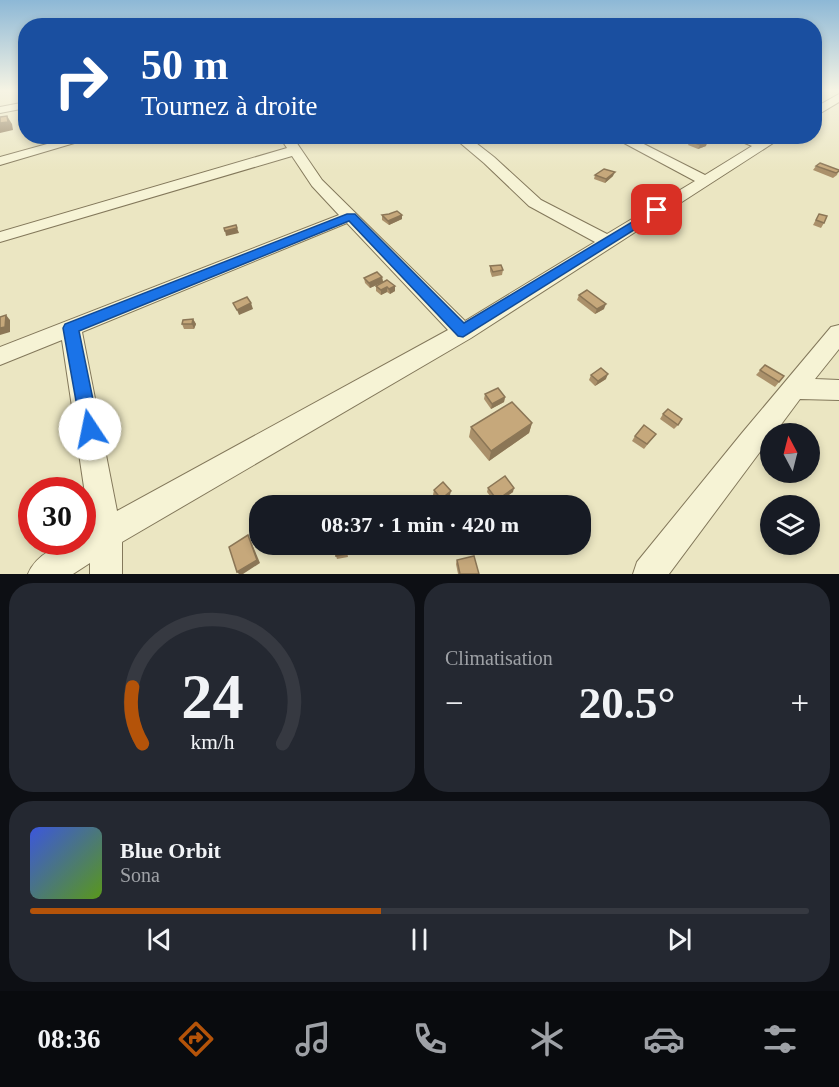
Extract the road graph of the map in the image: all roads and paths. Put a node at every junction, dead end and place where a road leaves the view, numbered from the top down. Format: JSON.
{"nodes":[{"id":1,"x":61,"y":144,"type":"edge"},
{"id":2,"x":291,"y":144,"type":"edge"},
{"id":3,"x":468,"y":144,"type":"edge"},
{"id":4,"x":633,"y":144,"type":"edge"},
{"id":5,"x":757,"y":144,"type":"edge"},
{"id":6,"x":766,"y":144,"type":"edge"},
{"id":7,"x":763,"y":146,"type":"junction"},
{"id":8,"x":296,"y":150,"type":"junction"},
{"id":9,"x":0,"y":160,"type":"edge"},
{"id":10,"x":705,"y":180,"type":"junction"},
{"id":11,"x":351,"y":216,"type":"junction"},
{"id":12,"x":0,"y":237,"type":"edge"},
{"id":13,"x":608,"y":241,"type":"junction"},
{"id":14,"x":70,"y":328,"type":"junction"},
{"id":15,"x":463,"y":332,"type":"junction"},
{"id":16,"x":839,"y":333,"type":"edge"},
{"id":17,"x":0,"y":356,"type":"edge"},
{"id":18,"x":794,"y":388,"type":"junction"},
{"id":19,"x":839,"y":390,"type":"edge"},
{"id":20,"x":106,"y":534,"type":"junction"},
{"id":21,"x":45,"y":574,"type":"edge"},
{"id":22,"x":106,"y":574,"type":"edge"},
{"id":23,"x":649,"y":574,"type":"edge"}],
"edges":[{"from":1,"to":9,"type":"street"},
{"from":2,"to":8,"type":"street"},
{"from":3,"to":13,"type":"street"},
{"from":4,"to":10,"type":"street"},
{"from":5,"to":7,"type":"street"},
{"from":6,"to":7,"type":"street"},
{"from":7,"to":10,"type":"street"},
{"from":8,"to":11,"type":"street"},
{"from":8,"to":12,"type":"street"},
{"from":10,"to":13,"type":"street"},
{"from":11,"to":14,"type":"street"},
{"from":11,"to":15,"type":"street"},
{"from":13,"to":15,"type":"street"},
{"from":14,"to":17,"type":"street"},
{"from":14,"to":20,"type":"street"},
{"from":15,"to":20,"type":"street"},
{"from":16,"to":18,"type":"street"},
{"from":18,"to":19,"type":"street"},
{"from":18,"to":23,"type":"street"},
{"from":20,"to":21,"type":"street"},
{"from":20,"to":22,"type":"street"}]}
